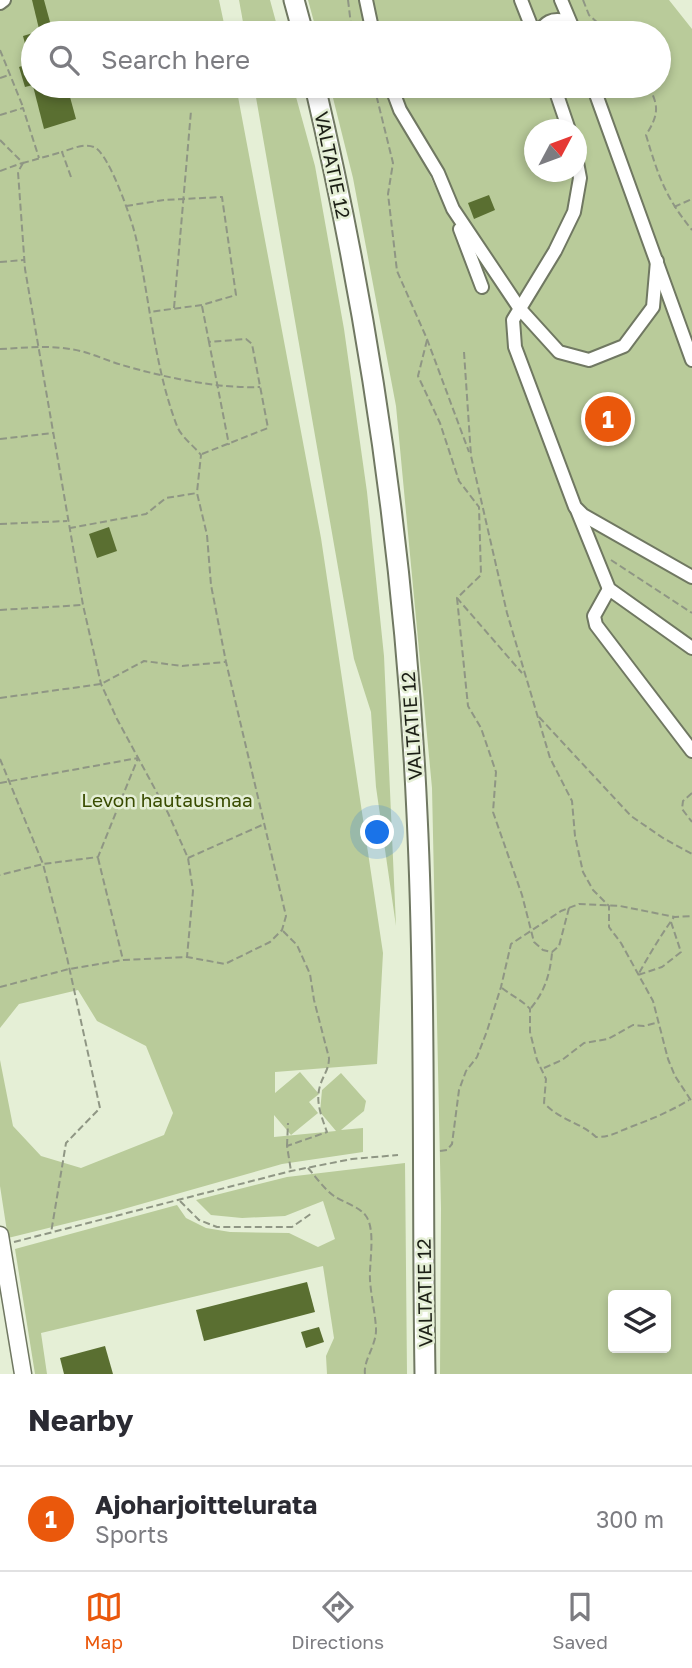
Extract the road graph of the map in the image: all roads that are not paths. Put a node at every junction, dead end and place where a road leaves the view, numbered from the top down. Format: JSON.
{"nodes":[{"id":1,"x":294,"y":0,"type":"edge"},
{"id":2,"x":366,"y":0,"type":"edge"},
{"id":3,"x":521,"y":0,"type":"edge"},
{"id":4,"x":561,"y":0,"type":"edge"},
{"id":5,"x":300,"y":21,"type":"edge"},
{"id":6,"x":370,"y":21,"type":"edge"},
{"id":7,"x":531,"y":21,"type":"edge"},
{"id":8,"x":569,"y":21,"type":"edge"},
{"id":9,"x":319,"y":98,"type":"edge"},
{"id":10,"x":396,"y":98,"type":"edge"},
{"id":11,"x":558,"y":98,"type":"edge"},
{"id":12,"x":597,"y":98,"type":"edge"},
{"id":13,"x":565,"y":119,"type":"edge"},
{"id":14,"x":579,"y":182,"type":"edge"},
{"id":15,"x":453,"y":209,"type":"junction"},
{"id":16,"x":657,"y":261,"type":"junction"},
{"id":17,"x":482,"y":287,"type":"dead end"},
{"id":18,"x":520,"y":309,"type":"junction"},
{"id":19,"x":692,"y":360,"type":"edge"},
{"id":20,"x":575,"y":507,"type":"junction"},
{"id":21,"x":692,"y":577,"type":"edge"},
{"id":22,"x":609,"y":589,"type":"junction"},
{"id":23,"x":692,"y":648,"type":"edge"},
{"id":24,"x":692,"y":751,"type":"edge"},
{"id":25,"x":1,"y":1240,"type":"edge"},
{"id":26,"x":23,"y":1374,"type":"edge"},
{"id":27,"x":425,"y":1374,"type":"edge"}],
"edges":[{"from":1,"to":5,"type":"highway"},
{"from":2,"to":6,"type":"lane"},
{"from":3,"to":7,"type":"lane"},
{"from":4,"to":8,"type":"lane"},
{"from":9,"to":27,"type":"highway","name":"VALTATIE 12"},
{"from":10,"to":15,"type":"lane"},
{"from":11,"to":13,"type":"lane"},
{"from":12,"to":16,"type":"lane"},
{"from":14,"to":18,"type":"lane"},
{"from":15,"to":17,"type":"lane"},
{"from":15,"to":18,"type":"lane"},
{"from":16,"to":18,"type":"lane"},
{"from":16,"to":19,"type":"lane"},
{"from":18,"to":20,"type":"lane"},
{"from":20,"to":21,"type":"lane"},
{"from":20,"to":22,"type":"lane"},
{"from":22,"to":23,"type":"lane"},
{"from":22,"to":24,"type":"lane"},
{"from":25,"to":26,"type":"main road"}]}
